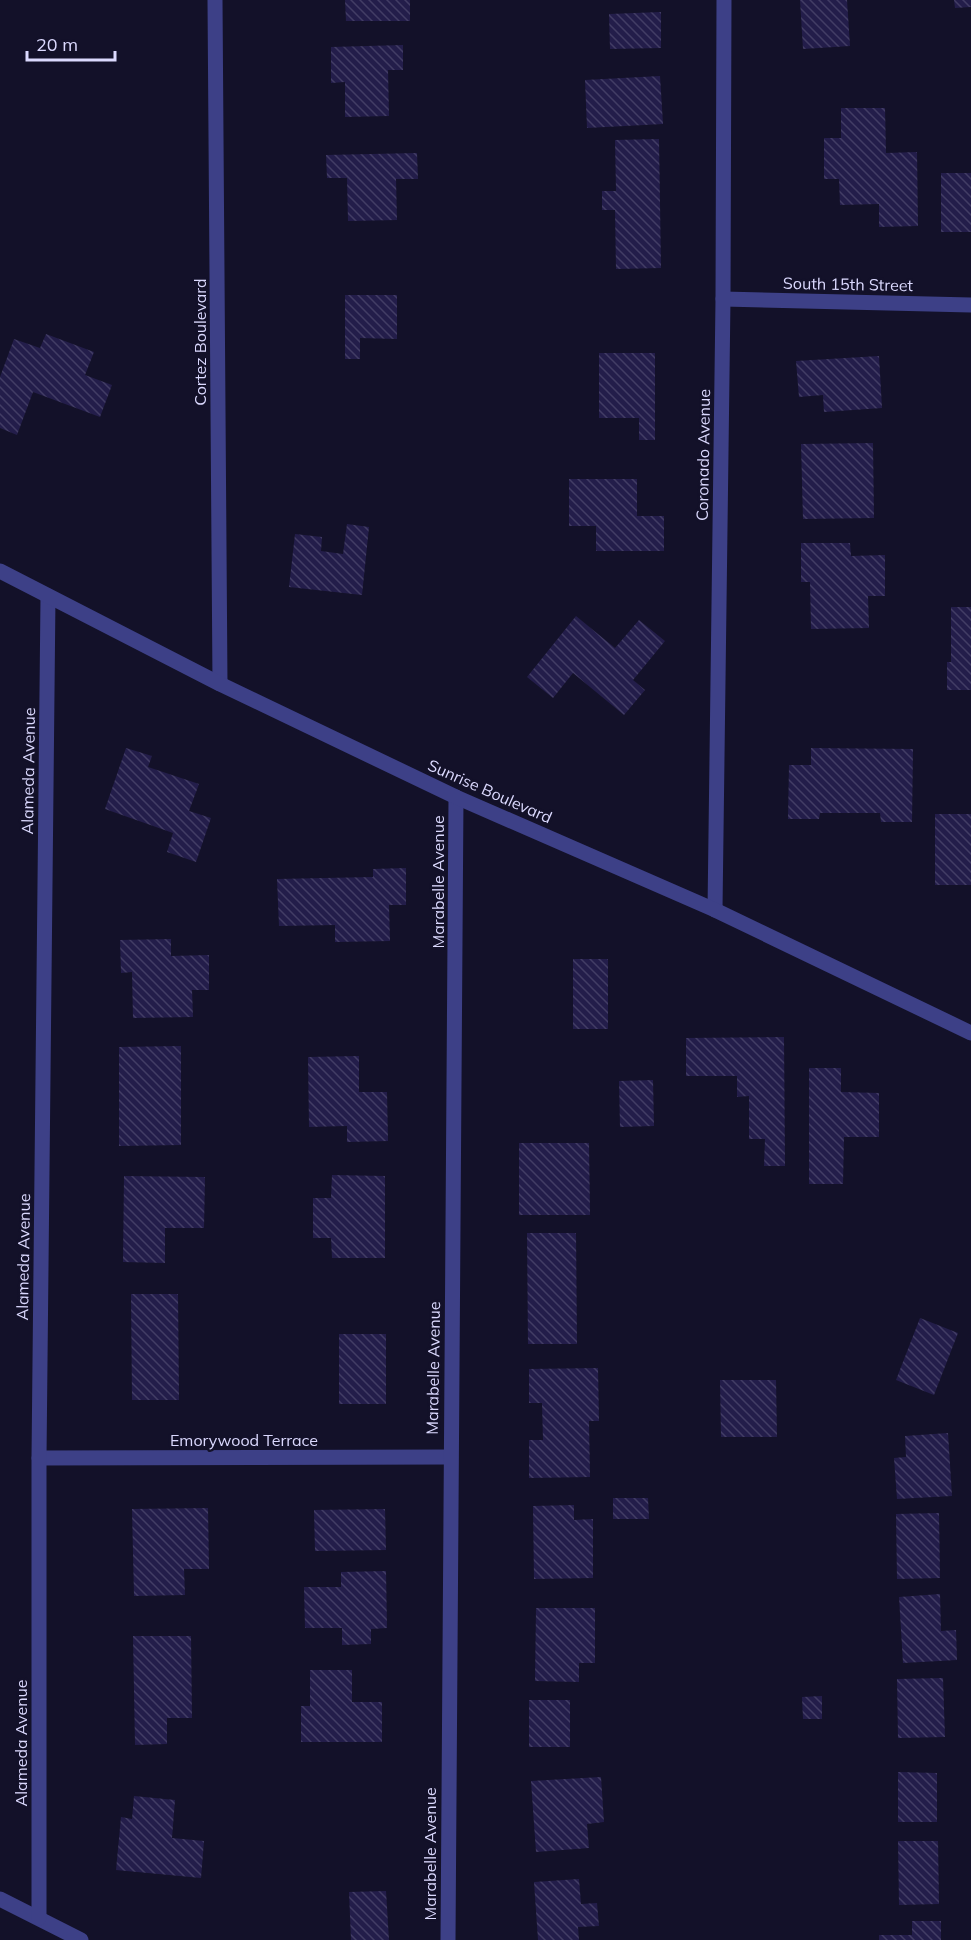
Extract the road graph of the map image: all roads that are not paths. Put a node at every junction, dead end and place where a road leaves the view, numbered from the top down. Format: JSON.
{"nodes":[{"id":1,"x":215,"y":0,"type":"edge"},
{"id":2,"x":724,"y":0,"type":"edge"},
{"id":3,"x":723,"y":299,"type":"junction"},
{"id":4,"x":971,"y":304,"type":"edge"},
{"id":5,"x":0,"y":571,"type":"edge"},
{"id":6,"x":48,"y":596,"type":"junction"},
{"id":7,"x":220,"y":684,"type":"junction"},
{"id":8,"x":456,"y":797,"type":"junction"},
{"id":9,"x":715,"y":910,"type":"junction"},
{"id":10,"x":971,"y":1033,"type":"edge"},
{"id":11,"x":450,"y":1457,"type":"junction"},
{"id":12,"x":39,"y":1458,"type":"junction"},
{"id":13,"x":0,"y":1899,"type":"edge"},
{"id":14,"x":39,"y":1918,"type":"junction"},
{"id":15,"x":81,"y":1940,"type":"edge"},
{"id":16,"x":448,"y":1940,"type":"edge"}],
"edges":[{"from":1,"to":7,"type":"street","name":"Cortez Boulevard"},
{"from":2,"to":3,"type":"street","name":"Coronado Avenue"},
{"from":3,"to":4,"type":"street","name":"South 15th Street"},
{"from":3,"to":9,"type":"street","name":"Coronado Avenue"},
{"from":5,"to":6,"type":"street","name":"Sunrise Boulevard"},
{"from":6,"to":7,"type":"street","name":"Sunrise Boulevard"},
{"from":6,"to":12,"type":"street","name":"Alameda Avenue"},
{"from":7,"to":8,"type":"street","name":"Sunrise Boulevard"},
{"from":8,"to":9,"type":"street","name":"Sunrise Boulevard"},
{"from":8,"to":11,"type":"street","name":"Marabelle Avenue"},
{"from":9,"to":10,"type":"street","name":"Sunrise Boulevard"},
{"from":11,"to":12,"type":"street","name":"Emorywood Terrace"},
{"from":11,"to":16,"type":"street","name":"Marabelle Avenue"},
{"from":12,"to":14,"type":"street","name":"Alameda Avenue"},
{"from":13,"to":14,"type":"street"},
{"from":14,"to":15,"type":"street"}]}
